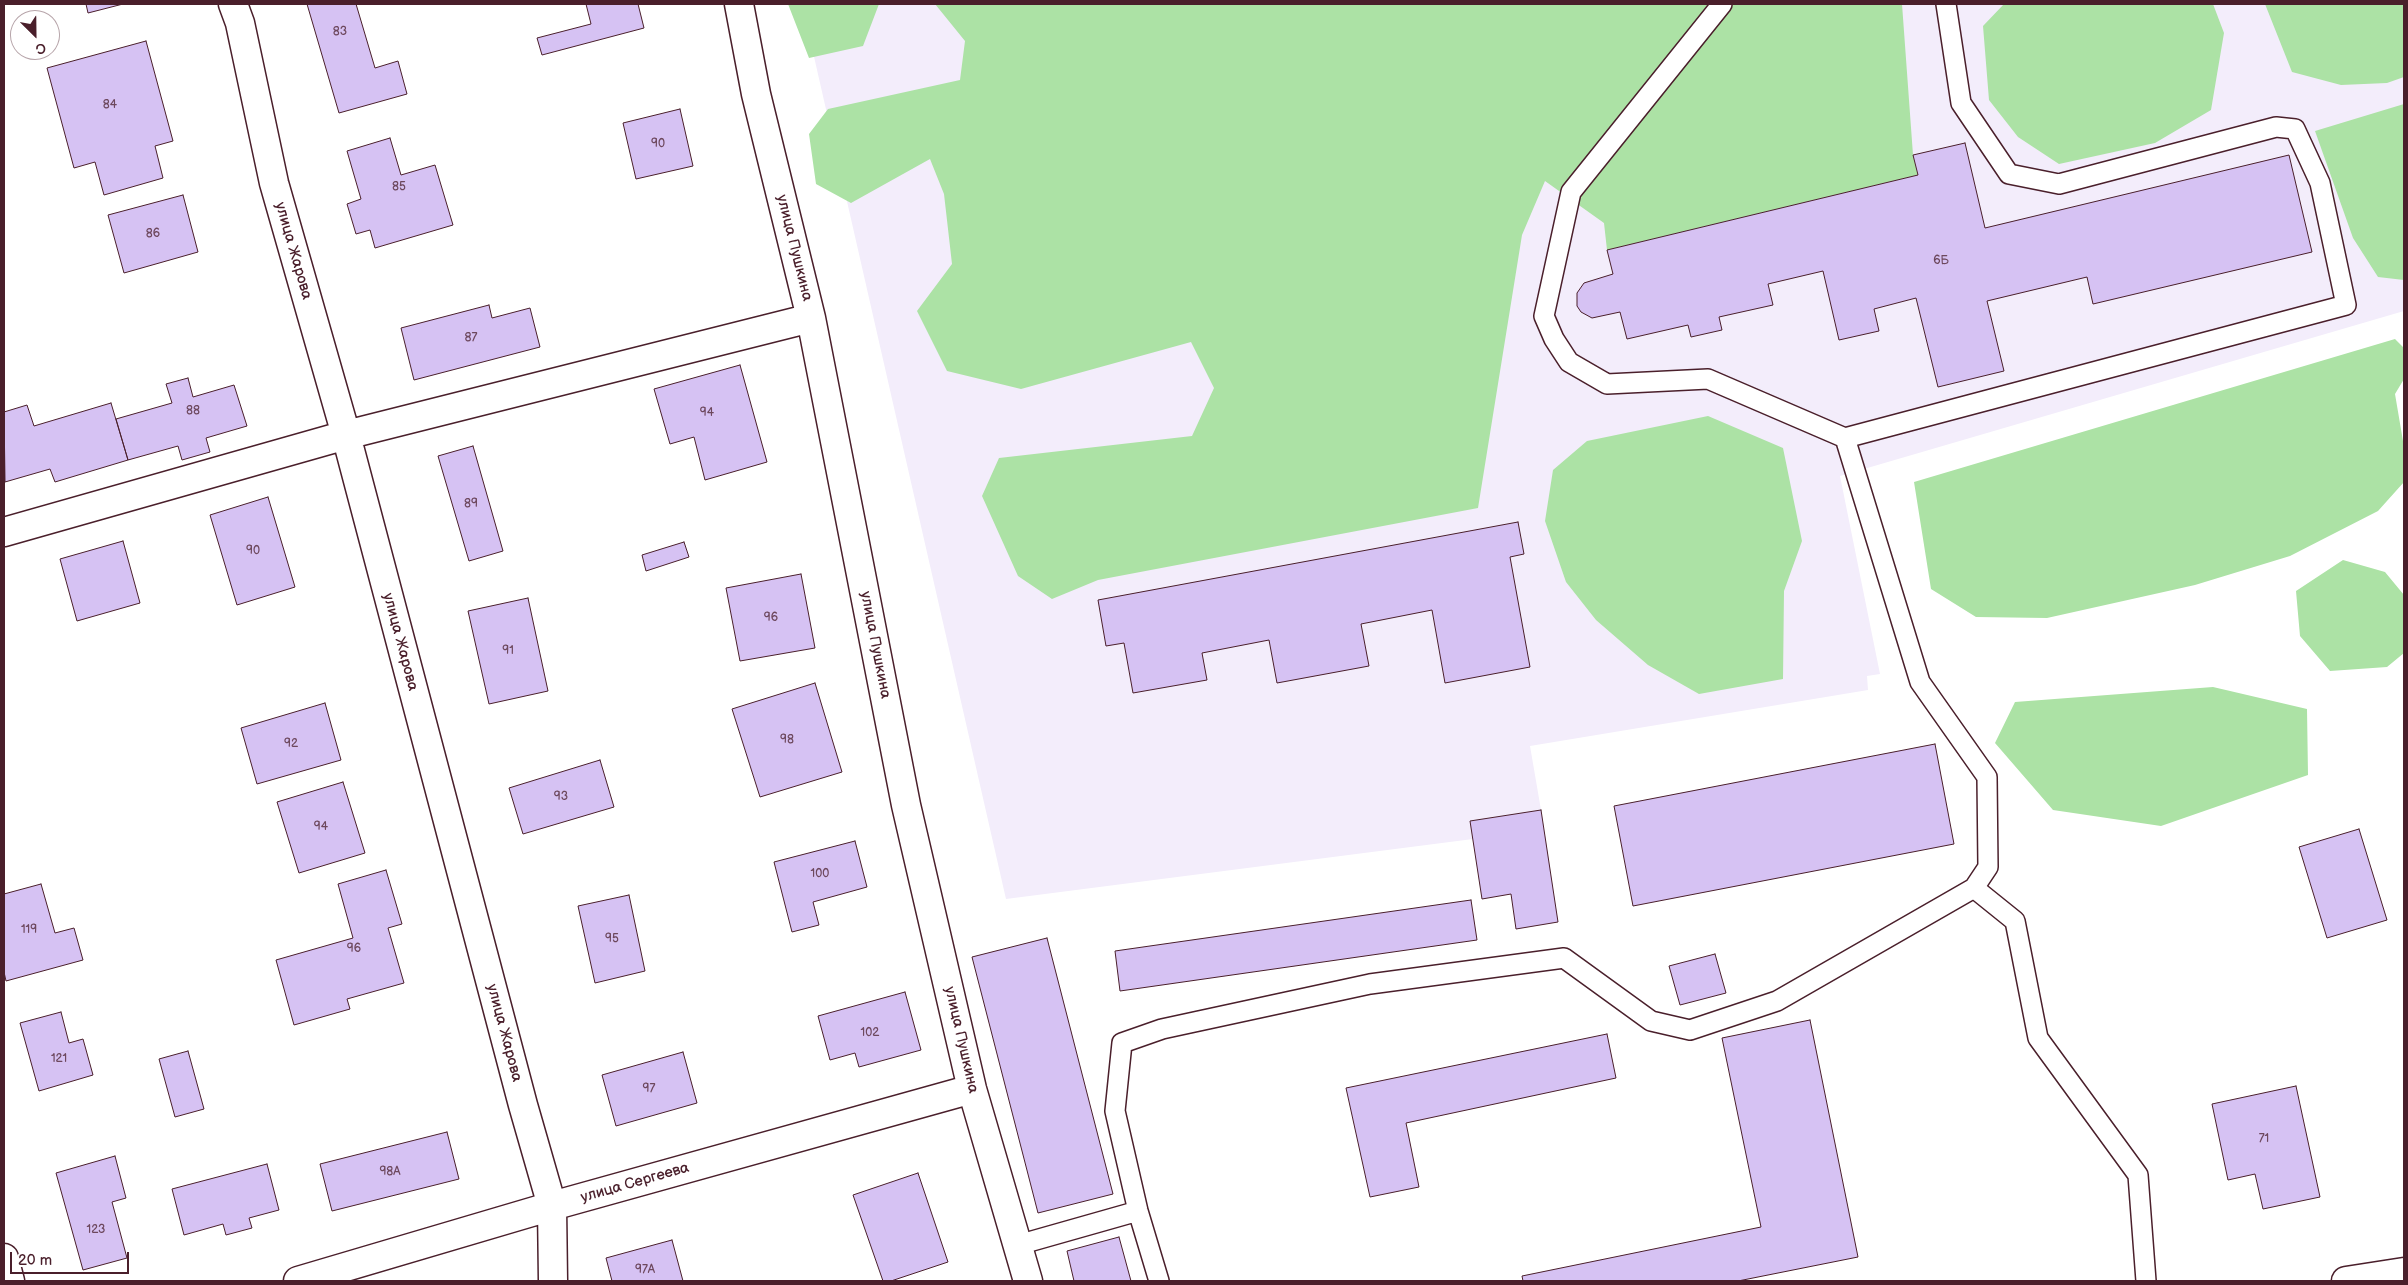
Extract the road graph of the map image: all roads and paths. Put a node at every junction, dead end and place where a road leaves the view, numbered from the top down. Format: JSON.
{"nodes":[{"id":1,"x":233,"y":4,"type":"edge"},
{"id":2,"x":739,"y":4,"type":"edge"},
{"id":3,"x":1722,"y":4,"type":"edge"},
{"id":4,"x":1946,"y":4,"type":"edge"},
{"id":5,"x":811,"y":318,"type":"junction"},
{"id":6,"x":346,"y":435,"type":"junction"},
{"id":7,"x":1845,"y":438,"type":"junction"},
{"id":8,"x":4,"y":532,"type":"edge"},
{"id":9,"x":1974,"y":888,"type":"junction"},
{"id":10,"x":972,"y":1089,"type":"junction"},
{"id":11,"x":552,"y":1206,"type":"junction"},
{"id":12,"x":1138,"y":1211,"type":"junction"},
{"id":13,"x":1018,"y":1245,"type":"junction"},
{"id":14,"x":4,"y":1258,"type":"edge"},
{"id":15,"x":2404,"y":1272,"type":"edge"},
{"id":16,"x":10,"y":1281,"type":"edge"},
{"id":17,"x":298,"y":1281,"type":"edge"},
{"id":18,"x":553,"y":1281,"type":"edge"},
{"id":19,"x":1028,"y":1281,"type":"edge"},
{"id":20,"x":1159,"y":1281,"type":"edge"},
{"id":21,"x":2146,"y":1281,"type":"edge"},
{"id":22,"x":2346,"y":1281,"type":"edge"}],
"edges":[{"from":1,"to":6,"type":"street","name":"улица Жарова"},
{"from":2,"to":5,"type":"street","name":"улица Пушкина"},
{"from":3,"to":7,"type":"lane"},
{"from":4,"to":7,"type":"lane"},
{"from":5,"to":6,"type":"street"},
{"from":5,"to":10,"type":"street","name":"улица Пушкина"},
{"from":6,"to":8,"type":"street"},
{"from":6,"to":11,"type":"street","name":"улица Жарова"},
{"from":7,"to":9,"type":"lane"},
{"from":9,"to":12,"type":"lane"},
{"from":9,"to":21,"type":"lane"},
{"from":10,"to":11,"type":"street","name":"улица Сергеева"},
{"from":10,"to":13,"type":"street","name":"улица Пушкина"},
{"from":11,"to":17,"type":"street","name":"улица Сергеева"},
{"from":11,"to":18,"type":"street","name":"улица Жарова"},
{"from":12,"to":13,"type":"lane"},
{"from":12,"to":20,"type":"lane"},
{"from":13,"to":19,"type":"street","name":"улица Пушкина"},
{"from":14,"to":16,"type":"street"},
{"from":15,"to":22,"type":"street"}]}
